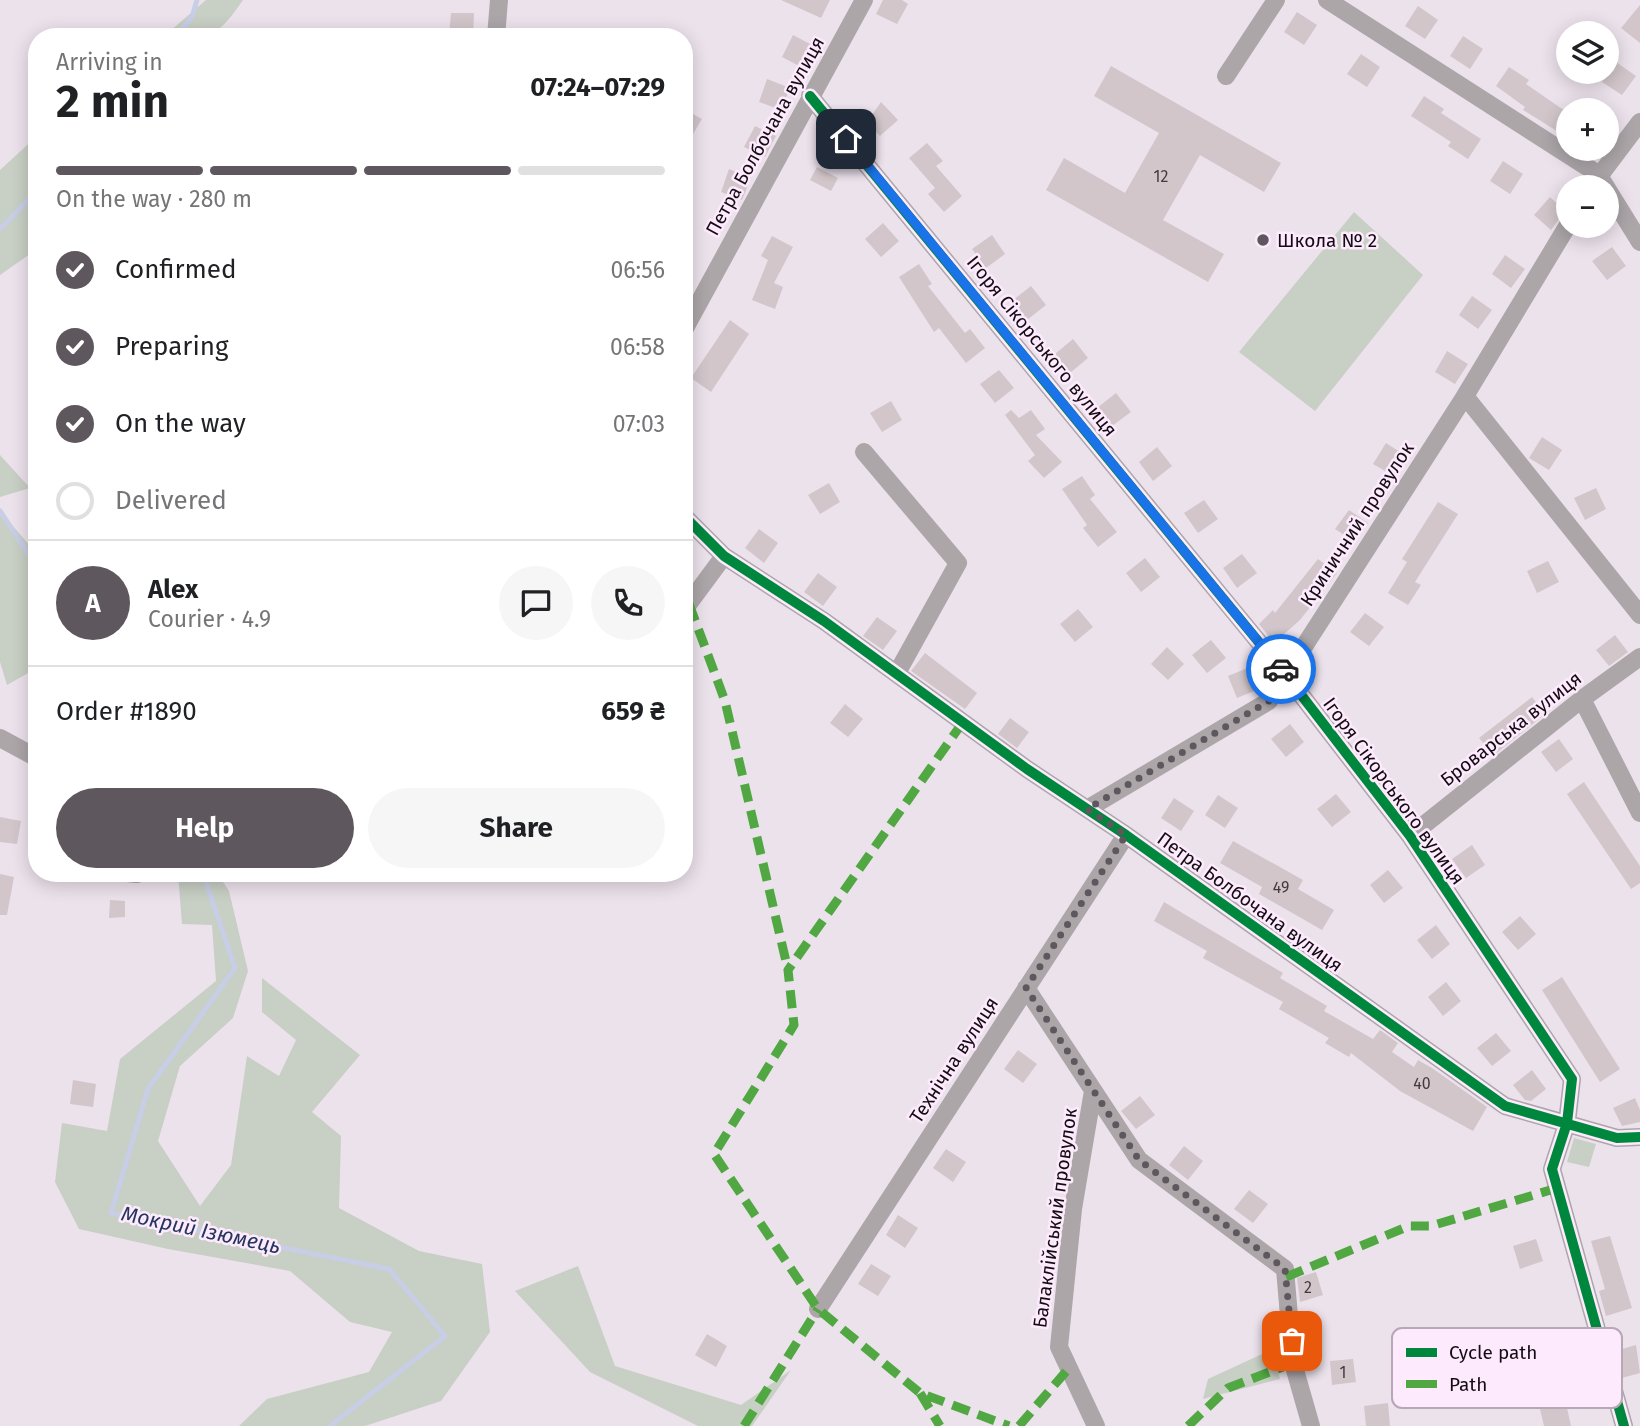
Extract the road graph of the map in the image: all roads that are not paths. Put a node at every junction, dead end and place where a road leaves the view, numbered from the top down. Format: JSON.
{"nodes":[{"id":1,"x":499,"y":0,"type":"edge"},
{"id":2,"x":864,"y":0,"type":"edge"},
{"id":3,"x":1276,"y":0,"type":"edge"},
{"id":4,"x":1327,"y":0,"type":"edge"},
{"id":5,"x":497,"y":28,"type":"edge"},
{"id":6,"x":1226,"y":76,"type":"dead end"},
{"id":7,"x":810,"y":96,"type":"junction"},
{"id":8,"x":1640,"y":122,"type":"edge"},
{"id":9,"x":1586,"y":175,"type":"edge"},
{"id":10,"x":1600,"y":175,"type":"edge"},
{"id":11,"x":1619,"y":214,"type":"edge"},
{"id":12,"x":1560,"y":238,"type":"edge"},
{"id":13,"x":1640,"y":242,"type":"edge"},
{"id":14,"x":693,"y":313,"type":"edge"},
{"id":15,"x":1465,"y":396,"type":"junction"},
{"id":16,"x":864,"y":452,"type":"dead end"},
{"id":17,"x":693,"y":525,"type":"edge"},
{"id":18,"x":724,"y":556,"type":"junction"},
{"id":19,"x":693,"y":598,"type":"edge"},
{"id":20,"x":1640,"y":615,"type":"edge"},
{"id":21,"x":1640,"y":657,"type":"edge"},
{"id":22,"x":897,"y":673,"type":"junction"},
{"id":23,"x":1285,"y":674,"type":"junction"},
{"id":24,"x":1581,"y":699,"type":"junction"},
{"id":25,"x":0,"y":738,"type":"edge"},
{"id":26,"x":28,"y":753,"type":"edge"},
{"id":27,"x":1087,"y":809,"type":"junction"},
{"id":28,"x":1640,"y":813,"type":"edge"},
{"id":29,"x":1126,"y":835,"type":"junction"},
{"id":30,"x":1410,"y":836,"type":"junction"},
{"id":31,"x":1026,"y":988,"type":"junction"},
{"id":32,"x":1093,"y":1091,"type":"junction"},
{"id":33,"x":1567,"y":1123,"type":"junction"},
{"id":34,"x":1640,"y":1137,"type":"edge"},
{"id":35,"x":818,"y":1309,"type":"dead end"},
{"id":36,"x":1596,"y":1328,"type":"edge"},
{"id":37,"x":1619,"y":1408,"type":"edge"},
{"id":38,"x":1096,"y":1426,"type":"edge"},
{"id":39,"x":1311,"y":1426,"type":"edge"},
{"id":40,"x":1624,"y":1426,"type":"edge"}],
"edges":[{"from":1,"to":5,"type":"street"},
{"from":2,"to":7,"type":"street","name":"Петра Болбочана вулиця"},
{"from":3,"to":6,"type":"street"},
{"from":4,"to":9,"type":"street"},
{"from":7,"to":14,"type":"street","name":"Петра Болбочана вулиця"},
{"from":7,"to":23,"type":"street","name":"Ігоря Сікорського вулиця"},
{"from":8,"to":10,"type":"street"},
{"from":11,"to":13,"type":"street"},
{"from":12,"to":15,"type":"street","name":"Криничний провулок"},
{"from":15,"to":20,"type":"street"},
{"from":15,"to":23,"type":"street","name":"Криничний провулок"},
{"from":16,"to":22,"type":"street"},
{"from":17,"to":18,"type":"street","name":"Петра Болбочана вулиця"},
{"from":18,"to":19,"type":"street"},
{"from":18,"to":22,"type":"street","name":"Петра Болбочана вулиця"},
{"from":21,"to":24,"type":"street","name":"Броварська вулиця"},
{"from":22,"to":27,"type":"street","name":"Петра Болбочана вулиця"},
{"from":23,"to":27,"type":"street","name":"Криничний провулок"},
{"from":23,"to":30,"type":"street","name":"Ігоря Сікорського вулиця"},
{"from":24,"to":28,"type":"street"},
{"from":24,"to":30,"type":"street","name":"Броварська вулиця"},
{"from":25,"to":26,"type":"street"},
{"from":27,"to":29,"type":"street","name":"Петра Болбочана вулиця"},
{"from":29,"to":31,"type":"street","name":"Технічна вулиця"},
{"from":29,"to":33,"type":"street","name":"Петра Болбочана вулиця"},
{"from":30,"to":33,"type":"street","name":"Ігоря Сікорського вулиця"},
{"from":31,"to":32,"type":"street"},
{"from":31,"to":35,"type":"street","name":"Технічна вулиця"},
{"from":32,"to":38,"type":"street","name":"Балаклійський провулок"},
{"from":32,"to":39,"type":"street"},
{"from":33,"to":34,"type":"street","name":"Петра Болбочана вулиця"},
{"from":33,"to":36,"type":"street","name":"Ігоря Сікорського вулиця"},
{"from":37,"to":40,"type":"street","name":"Ігоря Сікорського вулиця"}]}
